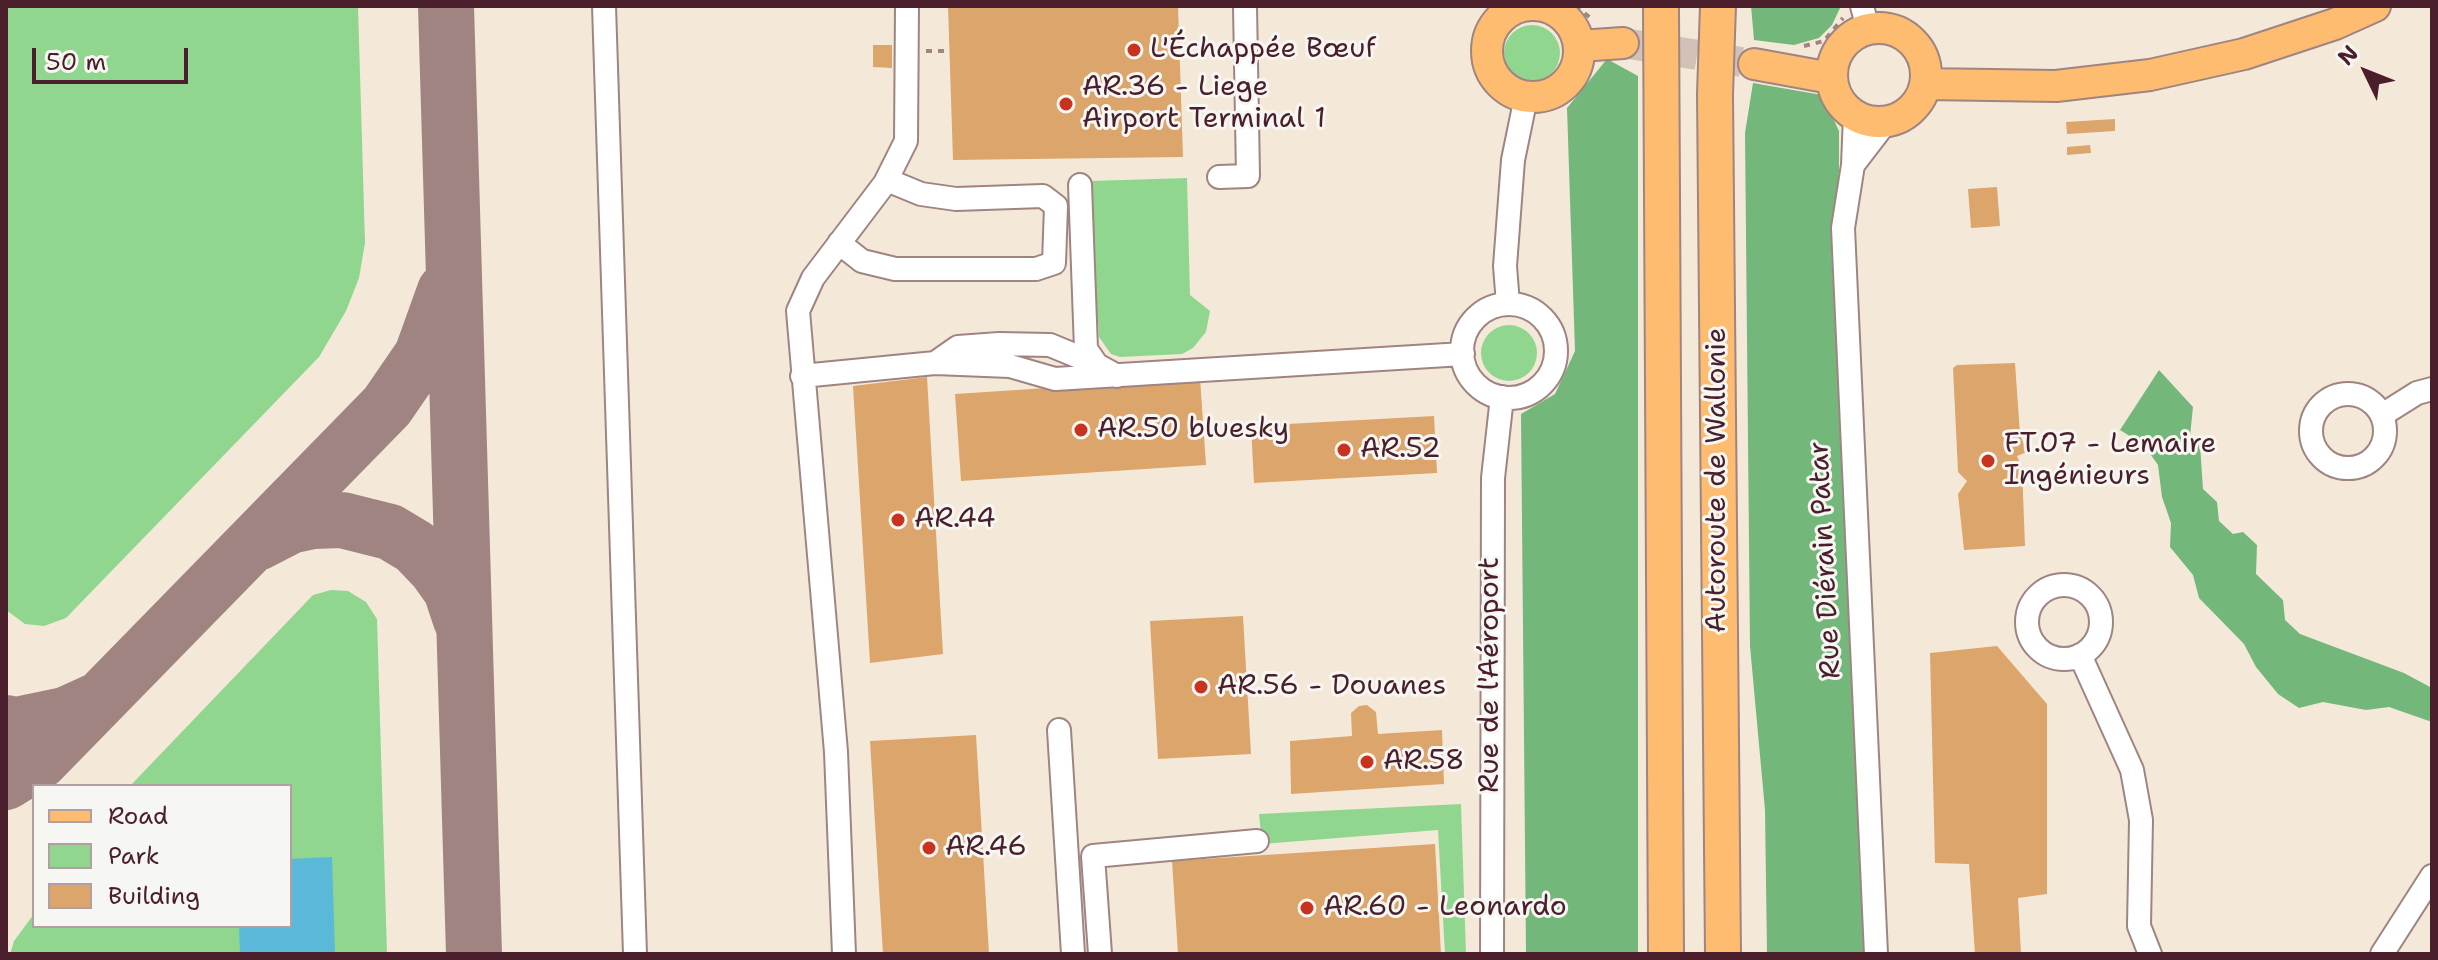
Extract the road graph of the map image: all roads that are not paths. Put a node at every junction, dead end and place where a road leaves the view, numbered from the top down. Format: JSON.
{"nodes":[{"id":1,"x":604,"y":6,"type":"edge"},
{"id":2,"x":907,"y":6,"type":"edge"},
{"id":3,"x":1245,"y":6,"type":"edge"},
{"id":4,"x":1524,"y":6,"type":"edge"},
{"id":5,"x":1661,"y":6,"type":"edge"},
{"id":6,"x":1718,"y":6,"type":"edge"},
{"id":7,"x":2375,"y":6,"type":"edge"},
{"id":8,"x":1858,"y":16,"type":"edge"},
{"id":9,"x":1623,"y":43,"type":"tunnel mouth"},
{"id":10,"x":1579,"y":46,"type":"junction"},
{"id":11,"x":1754,"y":64,"type":"tunnel mouth"},
{"id":12,"x":1831,"y":78,"type":"junction"},
{"id":13,"x":1926,"y":84,"type":"junction"},
{"id":14,"x":1526,"y":97,"type":"junction"},
{"id":15,"x":1855,"y":117,"type":"junction"},
{"id":16,"x":1886,"y":122,"type":"junction"},
{"id":17,"x":1853,"y":165,"type":"junction"},
{"id":18,"x":1219,"y":177,"type":"dead end"},
{"id":19,"x":887,"y":180,"type":"junction"},
{"id":20,"x":1080,"y":185,"type":"dead end"},
{"id":21,"x":839,"y":243,"type":"junction"},
{"id":22,"x":1508,"y":304,"type":"junction"},
{"id":23,"x":1463,"y":354,"type":"junction"},
{"id":24,"x":935,"y":363,"type":"junction"},
{"id":25,"x":1107,"y":370,"type":"junction"},
{"id":26,"x":802,"y":376,"type":"junction"},
{"id":27,"x":2432,"y":389,"type":"edge"},
{"id":28,"x":1502,"y":397,"type":"junction"},
{"id":29,"x":2382,"y":415,"type":"dead end"},
{"id":30,"x":2080,"y":655,"type":"dead end"},
{"id":31,"x":1059,"y":730,"type":"dead end"},
{"id":32,"x":1257,"y":841,"type":"dead end"},
{"id":33,"x":2432,"y":876,"type":"edge"},
{"id":34,"x":635,"y":954,"type":"edge"},
{"id":35,"x":844,"y":954,"type":"edge"},
{"id":36,"x":1073,"y":954,"type":"edge"},
{"id":37,"x":1100,"y":954,"type":"edge"},
{"id":38,"x":1492,"y":954,"type":"edge"},
{"id":39,"x":1666,"y":954,"type":"edge"},
{"id":40,"x":1723,"y":954,"type":"edge"},
{"id":41,"x":1876,"y":954,"type":"edge"},
{"id":42,"x":2150,"y":954,"type":"edge"},
{"id":43,"x":2382,"y":954,"type":"edge"}],
"edges":[{"from":1,"to":34,"type":"street"},
{"from":2,"to":19,"type":"street"},
{"from":3,"to":18,"type":"street"},
{"from":4,"to":10,"type":"main road"},
{"from":4,"to":14,"type":"main road"},
{"from":5,"to":39,"type":"highway","name":"Autoroute de Wallonie"},
{"from":6,"to":40,"type":"highway","name":"Autoroute de Wallonie"},
{"from":7,"to":13,"type":"main road"},
{"from":8,"to":12,"type":"main road"},
{"from":8,"to":13,"type":"main road"},
{"from":9,"to":10,"type":"main road"},
{"from":10,"to":14,"type":"main road"},
{"from":11,"to":12,"type":"main road"},
{"from":12,"to":15,"type":"main road"},
{"from":13,"to":16,"type":"main road"},
{"from":14,"to":22,"type":"street"},
{"from":15,"to":16,"type":"main road"},
{"from":15,"to":17,"type":"street","name":"Rue Diérain Patar"},
{"from":16,"to":17,"type":"street","name":"Rue Diérain Patar"},
{"from":17,"to":41,"type":"street","name":"Rue Diérain Patar"},
{"from":19,"to":21,"type":"street"},
{"from":19,"to":21,"type":"street"},
{"from":20,"to":25,"type":"street"},
{"from":21,"to":26,"type":"street"},
{"from":22,"to":23,"type":"street"},
{"from":22,"to":28,"type":"street"},
{"from":23,"to":25,"type":"street"},
{"from":23,"to":28,"type":"street"},
{"from":24,"to":25,"type":"street"},
{"from":24,"to":25,"type":"street"},
{"from":24,"to":26,"type":"street"},
{"from":26,"to":35,"type":"street"},
{"from":27,"to":29,"type":"street"},
{"from":28,"to":38,"type":"street","name":"Rue de l'Aéroport"},
{"from":30,"to":42,"type":"street"},
{"from":31,"to":36,"type":"street"},
{"from":32,"to":37,"type":"street"},
{"from":33,"to":43,"type":"street"}]}
